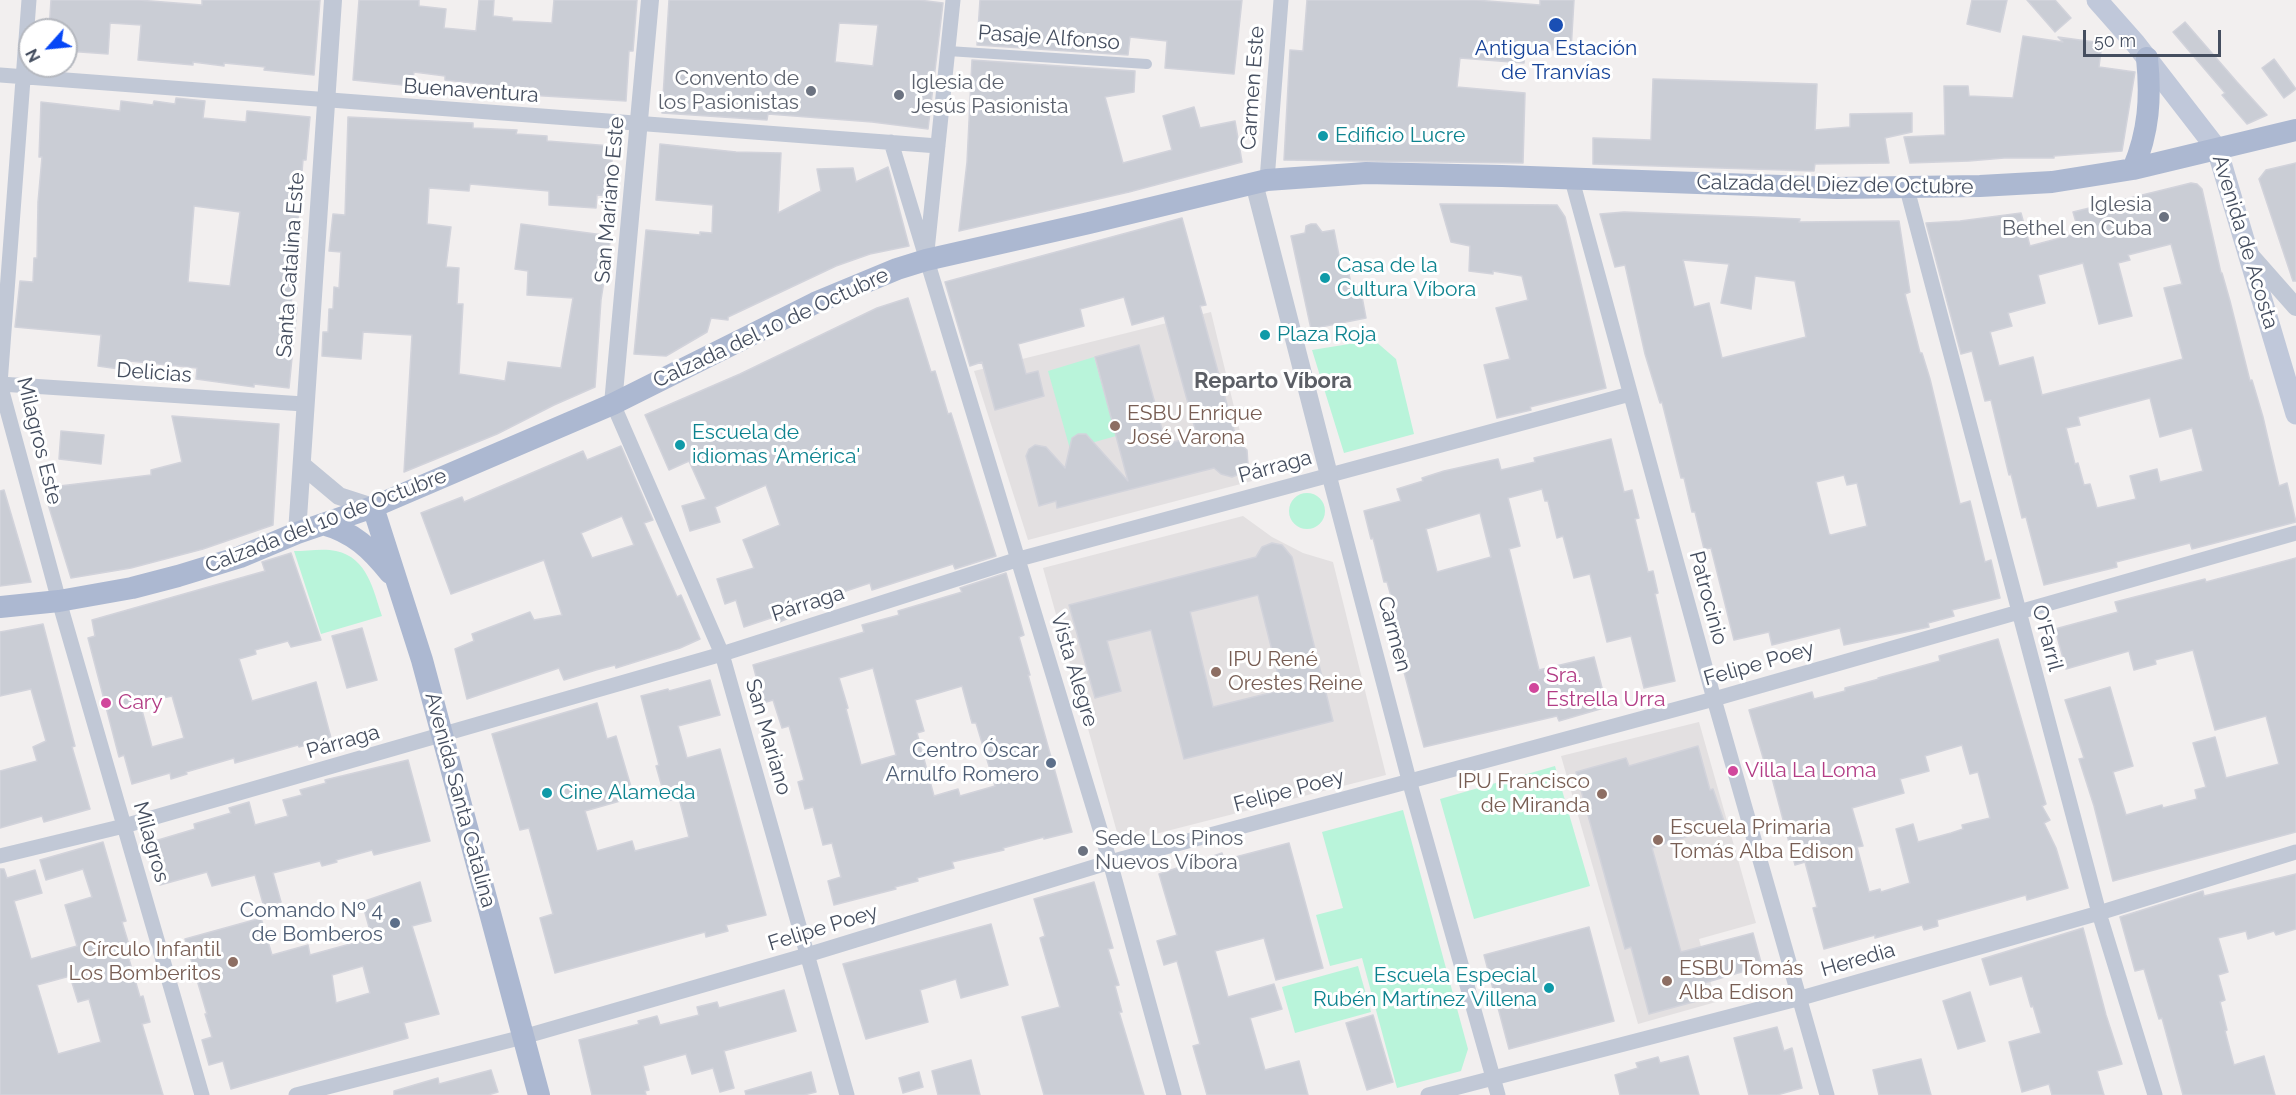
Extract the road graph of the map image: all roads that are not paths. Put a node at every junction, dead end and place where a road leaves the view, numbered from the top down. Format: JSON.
{"nodes":[{"id":1,"x":29,"y":0,"type":"edge"},
{"id":2,"x":333,"y":0,"type":"edge"},
{"id":3,"x":650,"y":0,"type":"edge"},
{"id":4,"x":953,"y":0,"type":"edge"},
{"id":5,"x":1281,"y":0,"type":"edge"},
{"id":6,"x":2097,"y":0,"type":"edge"},
{"id":7,"x":28,"y":18,"type":"edge"},
{"id":8,"x":948,"y":51,"type":"junction"},
{"id":9,"x":2147,"y":58,"type":"junction"},
{"id":10,"x":1147,"y":64,"type":"dead end"},
{"id":11,"x":0,"y":75,"type":"edge"},
{"id":12,"x":18,"y":77,"type":"edge"},
{"id":13,"x":24,"y":78,"type":"joint"},
{"id":14,"x":324,"y":101,"type":"junction"},
{"id":15,"x":639,"y":125,"type":"junction"},
{"id":16,"x":2296,"y":130,"type":"edge"},
{"id":17,"x":891,"y":142,"type":"junction"},
{"id":18,"x":938,"y":147,"type":"junction"},
{"id":19,"x":2217,"y":149,"type":"junction"},
{"id":20,"x":2133,"y":169,"type":"junction"},
{"id":21,"x":1572,"y":180,"type":"junction"},
{"id":22,"x":1261,"y":181,"type":"junction"},
{"id":23,"x":1908,"y":189,"type":"junction"},
{"id":24,"x":2250,"y":255,"type":"junction"},
{"id":25,"x":926,"y":260,"type":"junction"},
{"id":26,"x":2296,"y":307,"type":"edge"},
{"id":27,"x":0,"y":384,"type":"edge"},
{"id":28,"x":1630,"y":394,"type":"junction"},
{"id":29,"x":304,"y":404,"type":"junction"},
{"id":30,"x":613,"y":404,"type":"junction"},
{"id":31,"x":2296,"y":414,"type":"edge"},
{"id":32,"x":302,"y":465,"type":"junction"},
{"id":33,"x":1329,"y":475,"type":"junction"},
{"id":34,"x":373,"y":507,"type":"junction"},
{"id":35,"x":323,"y":524,"type":"junction"},
{"id":36,"x":2296,"y":532,"type":"edge"},
{"id":37,"x":297,"y":533,"type":"junction"},
{"id":38,"x":1019,"y":559,"type":"junction"},
{"id":39,"x":397,"y":582,"type":"junction"},
{"id":40,"x":58,"y":601,"type":"junction"},
{"id":41,"x":0,"y":607,"type":"edge"},
{"id":42,"x":2018,"y":612,"type":"junction"},
{"id":43,"x":722,"y":654,"type":"junction"},
{"id":44,"x":1714,"y":699,"type":"junction"},
{"id":45,"x":443,"y":735,"type":"junction"},
{"id":46,"x":1409,"y":780,"type":"junction"},
{"id":47,"x":124,"y":826,"type":"junction"},
{"id":48,"x":2296,"y":852,"type":"edge"},
{"id":49,"x":0,"y":856,"type":"edge"},
{"id":50,"x":1110,"y":862,"type":"junction"},
{"id":51,"x":2099,"y":913,"type":"junction"},
{"id":52,"x":807,"y":955,"type":"junction"},
{"id":53,"x":1801,"y":998,"type":"junction"},
{"id":54,"x":523,"y":1037,"type":"junction"},
{"id":55,"x":1493,"y":1077,"type":"junction"},
{"id":56,"x":202,"y":1095,"type":"edge"},
{"id":57,"x":296,"y":1095,"type":"edge"},
{"id":58,"x":539,"y":1095,"type":"edge"},
{"id":59,"x":847,"y":1095,"type":"edge"},
{"id":60,"x":1174,"y":1095,"type":"edge"},
{"id":61,"x":1428,"y":1095,"type":"edge"},
{"id":62,"x":1498,"y":1095,"type":"edge"},
{"id":63,"x":1827,"y":1095,"type":"edge"},
{"id":64,"x":2155,"y":1095,"type":"edge"}],
"edges":[{"from":1,"to":7,"type":"street","name":"Milagros Este"},
{"from":2,"to":14,"type":"street","name":"Santa Catalina Este"},
{"from":3,"to":15,"type":"street","name":"San Mariano Este"},
{"from":4,"to":8,"type":"street"},
{"from":5,"to":22,"type":"street","name":"Carmen Este"},
{"from":6,"to":9,"type":"main road","name":"Avenida de Acosta"},
{"from":8,"to":10,"type":"street","name":"Pasaje Alfonso"},
{"from":8,"to":18,"type":"street"},
{"from":9,"to":19,"type":"main road","name":"Avenida de Acosta"},
{"from":9,"to":20,"type":"main road"},
{"from":11,"to":12,"type":"street","name":"Buenaventura"},
{"from":13,"to":14,"type":"street","name":"Buenaventura"},
{"from":13,"to":27,"type":"street","name":"Milagros Este"},
{"from":14,"to":15,"type":"street","name":"Buenaventura"},
{"from":14,"to":29,"type":"street","name":"Santa Catalina Este"},
{"from":15,"to":17,"type":"street","name":"Buenaventura"},
{"from":15,"to":30,"type":"street","name":"San Mariano Este"},
{"from":16,"to":19,"type":"main road"},
{"from":17,"to":18,"type":"street","name":"Buenaventura"},
{"from":17,"to":25,"type":"street","name":"Vista Alegre"},
{"from":18,"to":25,"type":"street"},
{"from":19,"to":20,"type":"main road"},
{"from":19,"to":24,"type":"main road","name":"Avenida de Acosta"},
{"from":20,"to":23,"type":"main road","name":"Calzada del Diez de Octubre"},
{"from":21,"to":22,"type":"main road","name":"Calzada del 10 de Octubre"},
{"from":21,"to":23,"type":"main road","name":"Calzada del Diez de Octubre"},
{"from":21,"to":28,"type":"street","name":"Patrocinio"},
{"from":22,"to":25,"type":"main road","name":"Calzada del 10 de Octubre"},
{"from":22,"to":33,"type":"street","name":"Carmen"},
{"from":23,"to":42,"type":"street","name":"O'Farril"},
{"from":24,"to":26,"type":"street"},
{"from":24,"to":31,"type":"main road","name":"Avenida de Acosta"},
{"from":25,"to":30,"type":"main road","name":"Calzada del 10 de Octubre"},
{"from":25,"to":38,"type":"street","name":"Vista Alegre"},
{"from":27,"to":29,"type":"street","name":"Delicias"},
{"from":27,"to":40,"type":"street","name":"Milagros Este"},
{"from":28,"to":33,"type":"street","name":"Párraga"},
{"from":28,"to":44,"type":"street","name":"Patrocinio"},
{"from":29,"to":32,"type":"street","name":"Santa Catalina Este"},
{"from":30,"to":34,"type":"main road","name":"Calzada del 10 de Octubre"},
{"from":30,"to":43,"type":"street","name":"San Mariano"},
{"from":32,"to":34,"type":"street"},
{"from":32,"to":37,"type":"street","name":"Santa Catalina Este"},
{"from":33,"to":38,"type":"street","name":"Párraga"},
{"from":33,"to":46,"type":"street","name":"Carmen"},
{"from":34,"to":35,"type":"main road","name":"Calzada del 10 de Octubre"},
{"from":34,"to":39,"type":"main road","name":"Avenida Santa Catalina"},
{"from":35,"to":37,"type":"main road","name":"Calzada del 10 de Octubre"},
{"from":35,"to":39,"type":"main road"},
{"from":36,"to":42,"type":"street","name":"Felipe Poey"},
{"from":37,"to":40,"type":"main road","name":"Calzada del 10 de Octubre"},
{"from":38,"to":43,"type":"street","name":"Párraga"},
{"from":38,"to":50,"type":"street","name":"Vista Alegre"},
{"from":39,"to":45,"type":"main road","name":"Avenida Santa Catalina"},
{"from":40,"to":41,"type":"main road","name":"Calzada del 10 de Octubre"},
{"from":40,"to":47,"type":"street","name":"Milagros"},
{"from":42,"to":44,"type":"street","name":"Felipe Poey"},
{"from":42,"to":51,"type":"street","name":"O'Farril"},
{"from":43,"to":45,"type":"street","name":"Párraga"},
{"from":43,"to":52,"type":"street","name":"San Mariano"},
{"from":44,"to":46,"type":"street","name":"Felipe Poey"},
{"from":44,"to":53,"type":"street","name":"Patrocinio"},
{"from":45,"to":47,"type":"street","name":"Párraga"},
{"from":45,"to":54,"type":"main road","name":"Avenida Santa Catalina"},
{"from":46,"to":50,"type":"street","name":"Felipe Poey"},
{"from":46,"to":55,"type":"street","name":"Carmen"},
{"from":47,"to":49,"type":"street","name":"Párraga"},
{"from":47,"to":56,"type":"street","name":"Milagros"},
{"from":48,"to":51,"type":"street","name":"Heredia"},
{"from":50,"to":52,"type":"street","name":"Felipe Poey"},
{"from":50,"to":60,"type":"street","name":"Vista Alegre"},
{"from":51,"to":53,"type":"street","name":"Heredia"},
{"from":51,"to":64,"type":"street","name":"O'Farril"},
{"from":52,"to":54,"type":"street","name":"Felipe Poey"},
{"from":52,"to":59,"type":"street","name":"San Mariano"},
{"from":53,"to":55,"type":"street","name":"Heredia"},
{"from":53,"to":63,"type":"street","name":"Patrocinio"},
{"from":54,"to":57,"type":"street","name":"Felipe Poey"},
{"from":54,"to":58,"type":"main road","name":"Avenida Santa Catalina"},
{"from":55,"to":61,"type":"street","name":"Heredia"},
{"from":55,"to":62,"type":"street","name":"Carmen"}]}
